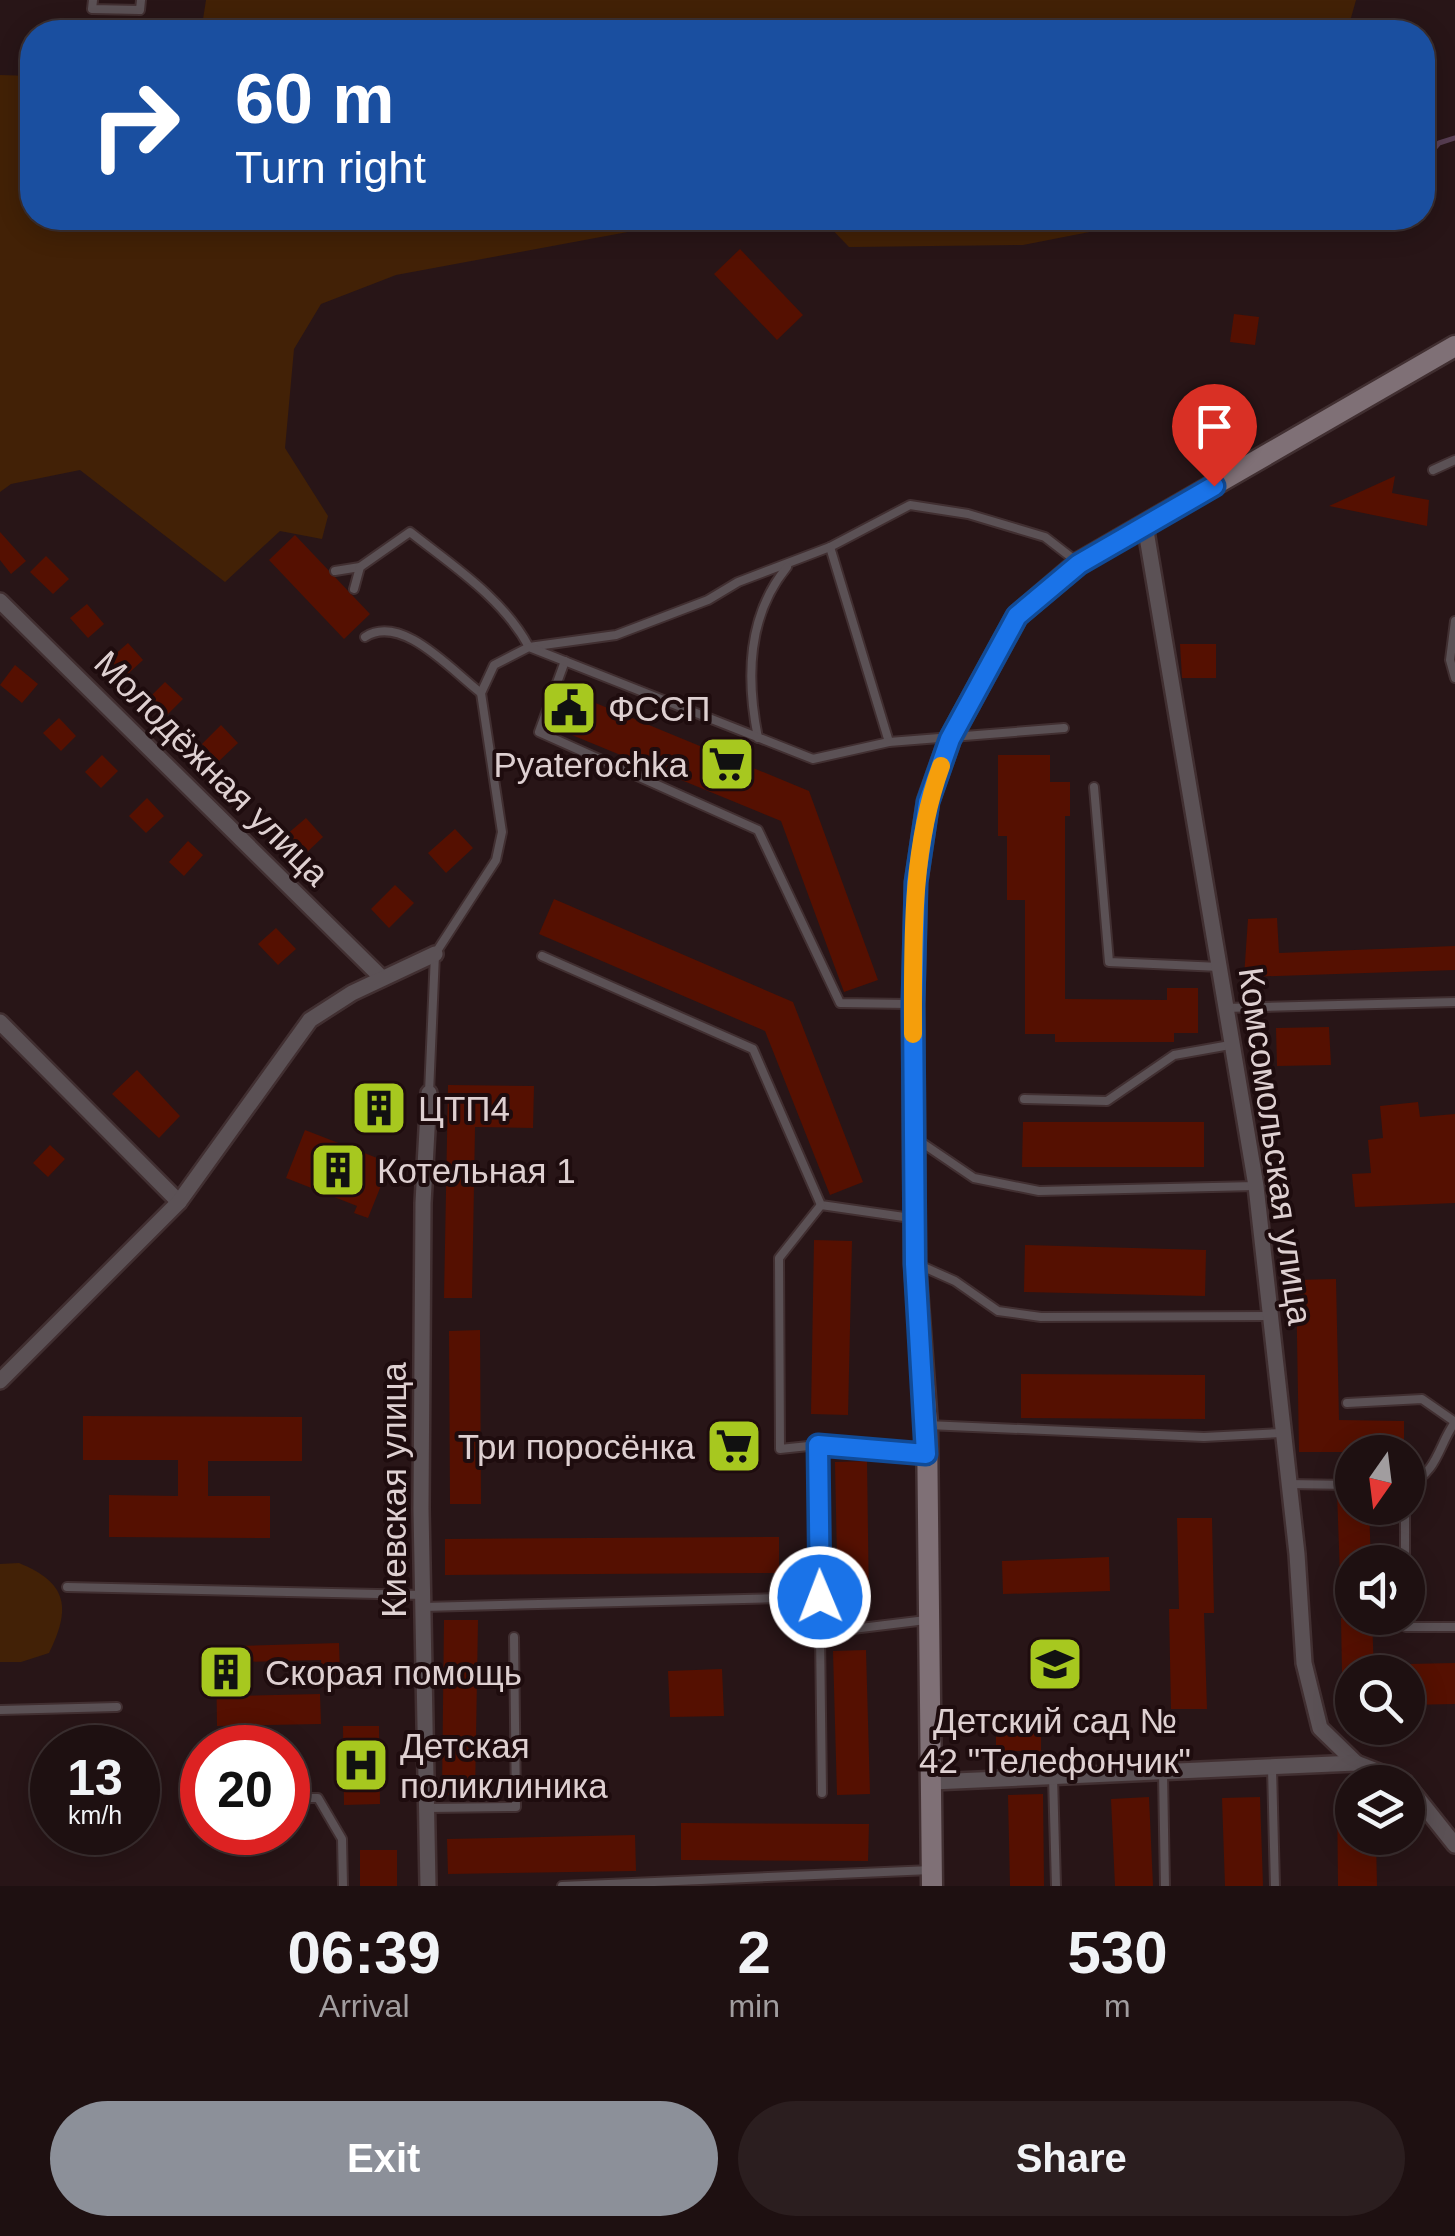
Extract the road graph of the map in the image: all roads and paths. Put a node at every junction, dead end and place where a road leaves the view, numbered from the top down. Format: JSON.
{"nodes":[{"id":1,"x":93,"y":0,"type":"edge"},
{"id":2,"x":142,"y":0,"type":"edge"},
{"id":3,"x":1455,"y":346,"type":"edge"},
{"id":4,"x":1455,"y":460,"type":"edge"},
{"id":5,"x":1433,"y":470,"type":"dead end"},
{"id":6,"x":1145,"y":525,"type":"junction"},
{"id":7,"x":830,"y":547,"type":"junction"},
{"id":8,"x":790,"y":564,"type":"junction"},
{"id":9,"x":1079,"y":564,"type":"junction"},
{"id":10,"x":360,"y":567,"type":"junction"},
{"id":11,"x":334,"y":571,"type":"dead end"},
{"id":12,"x":354,"y":589,"type":"dead end"},
{"id":13,"x":0,"y":601,"type":"edge"},
{"id":14,"x":1455,"y":621,"type":"edge"},
{"id":15,"x":366,"y":637,"type":"dead end"},
{"id":16,"x":529,"y":648,"type":"junction"},
{"id":17,"x":565,"y":662,"type":"junction"},
{"id":18,"x":1455,"y":678,"type":"edge"},
{"id":19,"x":481,"y":693,"type":"junction"},
{"id":20,"x":1064,"y":728,"type":"dead end"},
{"id":21,"x":758,"y":738,"type":"junction"},
{"id":22,"x":950,"y":739,"type":"junction"},
{"id":23,"x":888,"y":742,"type":"junction"},
{"id":24,"x":1094,"y":787,"type":"dead end"},
{"id":25,"x":435,"y":954,"type":"junction"},
{"id":26,"x":542,"y":956,"type":"dead end"},
{"id":27,"x":1220,"y":967,"type":"junction"},
{"id":28,"x":382,"y":978,"type":"junction"},
{"id":29,"x":1455,"y":1002,"type":"edge"},
{"id":30,"x":913,"y":1004,"type":"junction"},
{"id":31,"x":1224,"y":1008,"type":"junction"},
{"id":32,"x":0,"y":1022,"type":"edge"},
{"id":33,"x":1230,"y":1045,"type":"junction"},
{"id":34,"x":428,"y":1093,"type":"joint"},
{"id":35,"x":1024,"y":1099,"type":"dead end"},
{"id":36,"x":914,"y":1137,"type":"junction"},
{"id":37,"x":1256,"y":1186,"type":"junction"},
{"id":38,"x":179,"y":1202,"type":"junction"},
{"id":39,"x":822,"y":1205,"type":"junction"},
{"id":40,"x":915,"y":1219,"type":"junction"},
{"id":41,"x":915,"y":1264,"type":"junction"},
{"id":42,"x":1273,"y":1316,"type":"junction"},
{"id":43,"x":0,"y":1382,"type":"edge"},
{"id":44,"x":1347,"y":1403,"type":"dead end"},
{"id":45,"x":1455,"y":1422,"type":"edge"},
{"id":46,"x":927,"y":1425,"type":"junction"},
{"id":47,"x":1282,"y":1433,"type":"junction"},
{"id":48,"x":818,"y":1445,"type":"junction"},
{"id":49,"x":926,"y":1454,"type":"junction"},
{"id":50,"x":1425,"y":1476,"type":"edge"},
{"id":51,"x":1288,"y":1484,"type":"junction"},
{"id":52,"x":1335,"y":1485,"type":"edge"},
{"id":53,"x":68,"y":1587,"type":"dead end"},
{"id":54,"x":820,"y":1597,"type":"junction"},
{"id":55,"x":423,"y":1601,"type":"junction"},
{"id":56,"x":928,"y":1620,"type":"junction"},
{"id":57,"x":1425,"y":1627,"type":"edge"},
{"id":58,"x":1455,"y":1627,"type":"edge"},
{"id":59,"x":820,"y":1633,"type":"junction"},
{"id":60,"x":514,"y":1637,"type":"dead end"},
{"id":61,"x":117,"y":1707,"type":"dead end"},
{"id":62,"x":0,"y":1710,"type":"edge"},
{"id":63,"x":1356,"y":1763,"type":"junction"},
{"id":64,"x":1361,"y":1765,"type":"edge"},
{"id":65,"x":1272,"y":1768,"type":"junction"},
{"id":66,"x":1164,"y":1773,"type":"junction"},
{"id":67,"x":1053,"y":1776,"type":"junction"},
{"id":68,"x":932,"y":1782,"type":"junction"},
{"id":69,"x":822,"y":1793,"type":"dead end"},
{"id":70,"x":310,"y":1798,"type":"edge"},
{"id":71,"x":428,"y":1808,"type":"junction"},
{"id":72,"x":1425,"y":1808,"type":"edge"},
{"id":73,"x":1455,"y":1845,"type":"edge"},
{"id":74,"x":931,"y":1878,"type":"edge"},
{"id":75,"x":664,"y":1885,"type":"edge"},
{"id":76,"x":343,"y":1886,"type":"edge"},
{"id":77,"x":428,"y":1886,"type":"edge"},
{"id":78,"x":562,"y":1886,"type":"edge"},
{"id":79,"x":1056,"y":1886,"type":"edge"},
{"id":80,"x":1165,"y":1886,"type":"edge"},
{"id":81,"x":1275,"y":1886,"type":"edge"}],
"edges":[{"from":1,"to":2,"type":"lane"},
{"from":3,"to":6,"type":"main road"},
{"from":4,"to":5,"type":"lane"},
{"from":6,"to":9,"type":"main road"},
{"from":6,"to":27,"type":"street","name":"Комсомольская улица"},
{"from":7,"to":8,"type":"lane"},
{"from":7,"to":9,"type":"lane"},
{"from":7,"to":23,"type":"lane"},
{"from":8,"to":16,"type":"lane"},
{"from":8,"to":21,"type":"lane"},
{"from":9,"to":22,"type":"main road"},
{"from":10,"to":11,"type":"lane"},
{"from":10,"to":12,"type":"lane"},
{"from":10,"to":16,"type":"lane"},
{"from":13,"to":28,"type":"street","name":"Молодёжная улица"},
{"from":14,"to":18,"type":"lane"},
{"from":15,"to":19,"type":"lane"},
{"from":16,"to":17,"type":"lane"},
{"from":16,"to":19,"type":"lane"},
{"from":17,"to":21,"type":"lane"},
{"from":17,"to":30,"type":"lane"},
{"from":19,"to":25,"type":"lane"},
{"from":20,"to":22,"type":"lane"},
{"from":21,"to":23,"type":"lane"},
{"from":22,"to":23,"type":"lane"},
{"from":22,"to":30,"type":"main road"},
{"from":24,"to":27,"type":"lane"},
{"from":25,"to":28,"type":"street"},
{"from":25,"to":34,"type":"lane"},
{"from":26,"to":39,"type":"lane"},
{"from":27,"to":31,"type":"street","name":"Комсомольская улица"},
{"from":28,"to":38,"type":"street"},
{"from":29,"to":31,"type":"lane"},
{"from":30,"to":36,"type":"main road"},
{"from":31,"to":33,"type":"street","name":"Комсомольская улица"},
{"from":32,"to":38,"type":"street"},
{"from":33,"to":35,"type":"lane"},
{"from":33,"to":37,"type":"street","name":"Комсомольская улица"},
{"from":34,"to":55,"type":"street","name":"Киевская улица"},
{"from":36,"to":37,"type":"lane"},
{"from":36,"to":40,"type":"main road"},
{"from":37,"to":42,"type":"street","name":"Комсомольская улица"},
{"from":38,"to":43,"type":"street"},
{"from":39,"to":40,"type":"lane"},
{"from":39,"to":48,"type":"lane"},
{"from":40,"to":41,"type":"main road"},
{"from":41,"to":42,"type":"lane"},
{"from":41,"to":46,"type":"main road"},
{"from":42,"to":47,"type":"street","name":"Комсомольская улица"},
{"from":44,"to":45,"type":"lane"},
{"from":45,"to":50,"type":"lane"},
{"from":46,"to":47,"type":"lane"},
{"from":46,"to":49,"type":"main road"},
{"from":47,"to":51,"type":"street","name":"Комсомольская улица"},
{"from":48,"to":49,"type":"lane"},
{"from":48,"to":54,"type":"lane"},
{"from":49,"to":56,"type":"main road"},
{"from":51,"to":52,"type":"lane"},
{"from":51,"to":63,"type":"street","name":"Комсомольская улица"},
{"from":53,"to":55,"type":"lane"},
{"from":54,"to":55,"type":"lane"},
{"from":54,"to":59,"type":"lane"},
{"from":55,"to":71,"type":"street","name":"Киевская улица"},
{"from":56,"to":59,"type":"lane"},
{"from":56,"to":68,"type":"main road"},
{"from":57,"to":58,"type":"lane"},
{"from":59,"to":69,"type":"lane"},
{"from":60,"to":71,"type":"lane"},
{"from":61,"to":62,"type":"lane"},
{"from":63,"to":64,"type":"street"},
{"from":63,"to":65,"type":"street"},
{"from":65,"to":66,"type":"street"},
{"from":65,"to":81,"type":"lane"},
{"from":66,"to":67,"type":"street"},
{"from":66,"to":80,"type":"lane"},
{"from":67,"to":68,"type":"street"},
{"from":67,"to":79,"type":"lane"},
{"from":68,"to":74,"type":"main road"},
{"from":70,"to":76,"type":"lane"},
{"from":71,"to":77,"type":"street","name":"Киевская улица"},
{"from":72,"to":73,"type":"street"},
{"from":74,"to":75,"type":"lane"},
{"from":75,"to":78,"type":"lane"}]}
